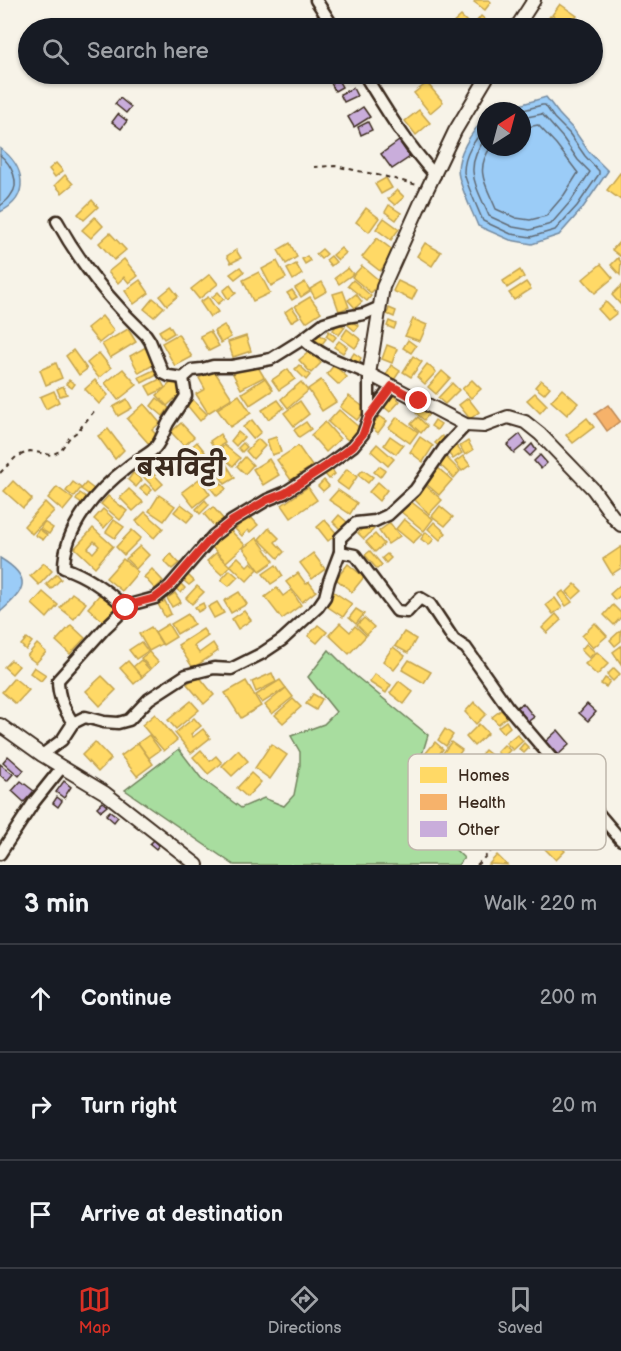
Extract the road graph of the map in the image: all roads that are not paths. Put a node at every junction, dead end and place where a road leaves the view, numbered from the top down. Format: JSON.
{"nodes":[{"id":1,"x":316,"y":0,"type":"edge"},
{"id":2,"x":534,"y":0,"type":"edge"},
{"id":3,"x":328,"y":18,"type":"edge"},
{"id":4,"x":522,"y":18,"type":"edge"},
{"id":5,"x":370,"y":84,"type":"edge"},
{"id":6,"x":483,"y":84,"type":"edge"},
{"id":7,"x":435,"y":175,"type":"junction"},
{"id":8,"x":57,"y":221,"type":"dead end"},
{"id":9,"x":380,"y":307,"type":"junction"},
{"id":10,"x":303,"y":339,"type":"junction"},
{"id":11,"x":369,"y":374,"type":"junction"},
{"id":12,"x":183,"y":378,"type":"junction"},
{"id":13,"x":392,"y":386,"type":"junction"},
{"id":14,"x":369,"y":417,"type":"junction"},
{"id":15,"x":466,"y":425,"type":"junction"},
{"id":16,"x":621,"y":525,"type":"edge"},
{"id":17,"x":340,"y":552,"type":"junction"},
{"id":18,"x":126,"y":608,"type":"junction"},
{"id":19,"x":73,"y":723,"type":"junction"},
{"id":20,"x":0,"y":725,"type":"edge"},
{"id":21,"x":548,"y":754,"type":"edge"},
{"id":22,"x":42,"y":755,"type":"junction"},
{"id":23,"x":62,"y":767,"type":"junction"},
{"id":24,"x":606,"y":822,"type":"edge"},
{"id":25,"x":621,"y":840,"type":"edge"},
{"id":26,"x":0,"y":854,"type":"edge"},
{"id":27,"x":197,"y":865,"type":"edge"}],
"edges":[{"from":1,"to":3,"type":"street"},
{"from":2,"to":4,"type":"street"},
{"from":5,"to":7,"type":"street"},
{"from":6,"to":7,"type":"street"},
{"from":7,"to":9,"type":"street"},
{"from":8,"to":12,"type":"street"},
{"from":9,"to":10,"type":"street"},
{"from":9,"to":11,"type":"street"},
{"from":10,"to":11,"type":"street"},
{"from":10,"to":12,"type":"street"},
{"from":11,"to":13,"type":"street"},
{"from":11,"to":14,"type":"street"},
{"from":12,"to":18,"type":"street"},
{"from":13,"to":14,"type":"street"},
{"from":13,"to":15,"type":"street"},
{"from":14,"to":18,"type":"street"},
{"from":15,"to":16,"type":"street"},
{"from":15,"to":17,"type":"street"},
{"from":17,"to":19,"type":"street"},
{"from":17,"to":21,"type":"street"},
{"from":18,"to":19,"type":"street"},
{"from":19,"to":22,"type":"street"},
{"from":20,"to":22,"type":"street"},
{"from":22,"to":23,"type":"street"},
{"from":23,"to":26,"type":"street"},
{"from":23,"to":27,"type":"street"},
{"from":24,"to":25,"type":"street"}]}
